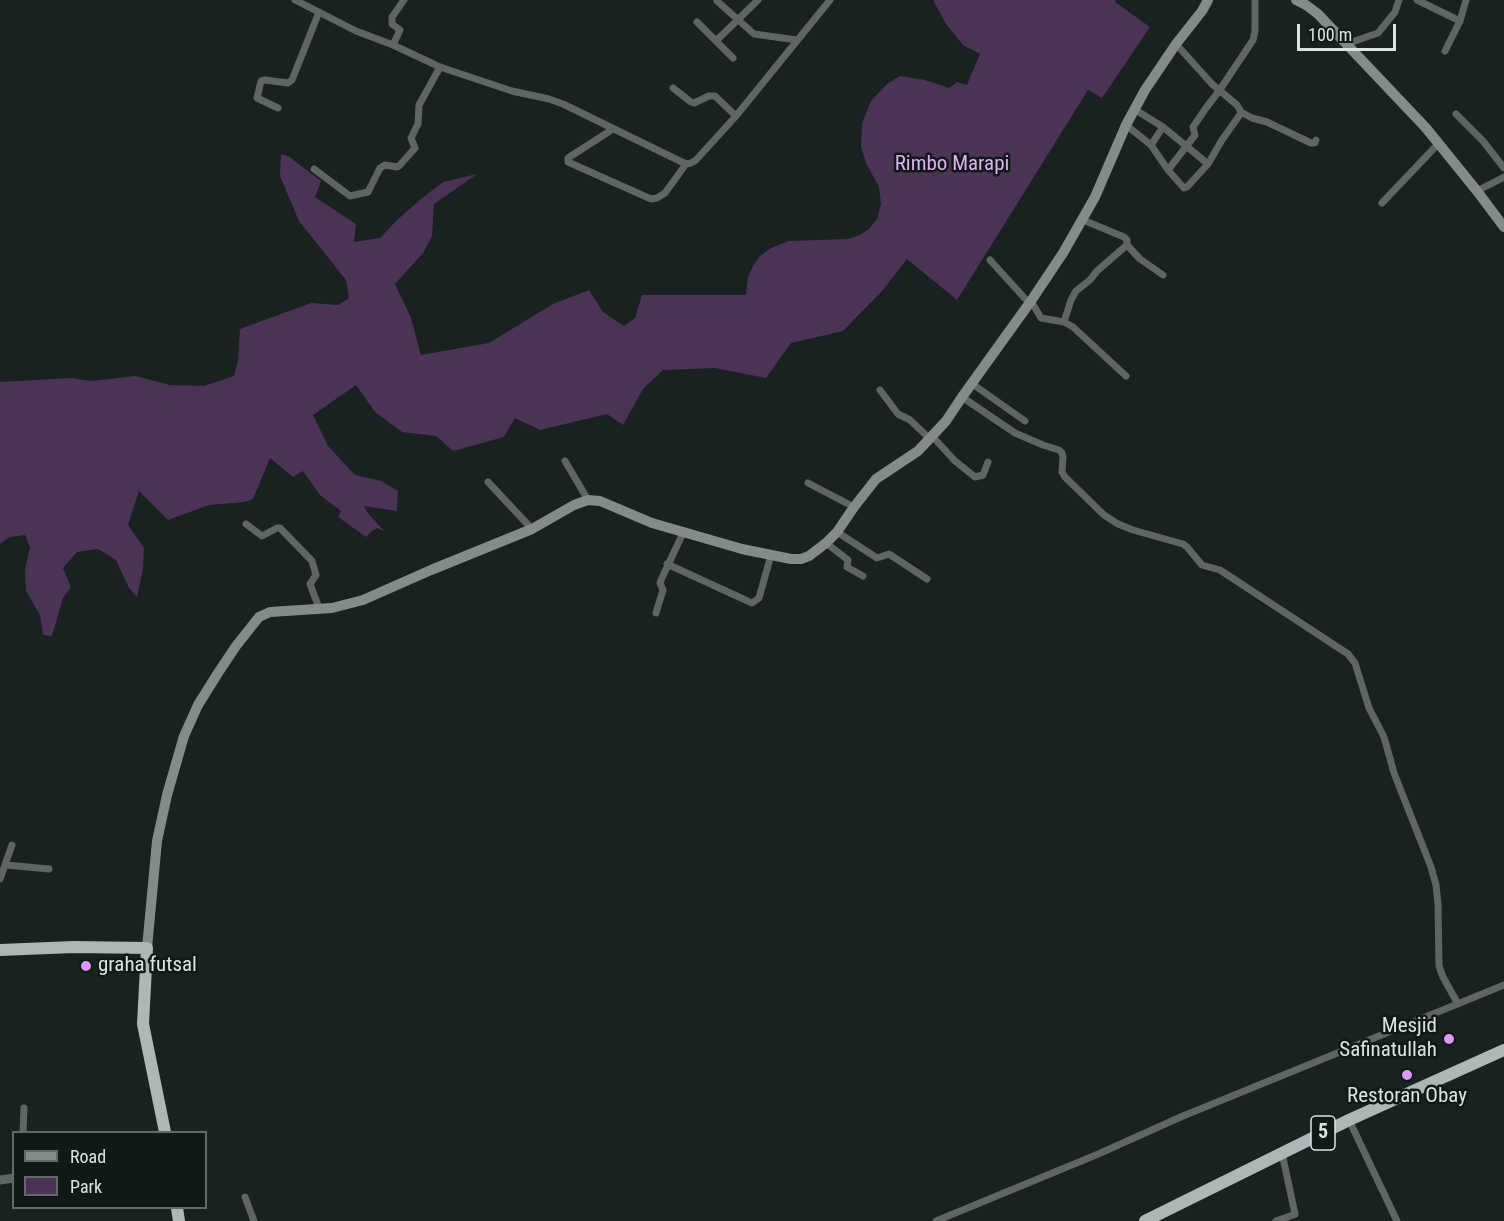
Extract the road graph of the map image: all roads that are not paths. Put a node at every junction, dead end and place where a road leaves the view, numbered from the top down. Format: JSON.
{"nodes":[{"id":1,"x":295,"y":0,"type":"edge"},
{"id":2,"x":404,"y":0,"type":"edge"},
{"id":3,"x":758,"y":0,"type":"edge"},
{"id":4,"x":830,"y":0,"type":"edge"},
{"id":5,"x":1255,"y":0,"type":"edge"},
{"id":6,"x":1296,"y":0,"type":"edge"},
{"id":7,"x":1399,"y":0,"type":"edge"},
{"id":8,"x":1466,"y":0,"type":"edge"},
{"id":9,"x":717,"y":1,"type":"edge"},
{"id":10,"x":1210,"y":1,"type":"edge"},
{"id":11,"x":1421,"y":1,"type":"edge"},
{"id":12,"x":319,"y":12,"type":"junction"},
{"id":13,"x":737,"y":19,"type":"junction"},
{"id":14,"x":1460,"y":21,"type":"junction"},
{"id":15,"x":697,"y":22,"type":"dead end"},
{"id":16,"x":717,"y":40,"type":"junction"},
{"id":17,"x":797,"y":40,"type":"junction"},
{"id":18,"x":1176,"y":44,"type":"junction"},
{"id":19,"x":1346,"y":44,"type":"junction"},
{"id":20,"x":393,"y":45,"type":"junction"},
{"id":21,"x":1445,"y":51,"type":"dead end"},
{"id":22,"x":733,"y":58,"type":"dead end"},
{"id":23,"x":440,"y":67,"type":"junction"},
{"id":24,"x":673,"y":87,"type":"dead end"},
{"id":25,"x":1219,"y":91,"type":"junction"},
{"id":26,"x":278,"y":108,"type":"dead end"},
{"id":27,"x":1134,"y":109,"type":"junction"},
{"id":28,"x":1241,"y":112,"type":"junction"},
{"id":29,"x":1456,"y":114,"type":"dead end"},
{"id":30,"x":736,"y":116,"type":"junction"},
{"id":31,"x":1126,"y":125,"type":"junction"},
{"id":32,"x":1163,"y":127,"type":"junction"},
{"id":33,"x":613,"y":129,"type":"junction"},
{"id":34,"x":1316,"y":140,"type":"dead end"},
{"id":35,"x":1439,"y":143,"type":"junction"},
{"id":36,"x":1151,"y":145,"type":"junction"},
{"id":37,"x":1186,"y":146,"type":"junction"},
{"id":38,"x":686,"y":164,"type":"junction"},
{"id":39,"x":1208,"y":164,"type":"junction"},
{"id":40,"x":1504,"y":168,"type":"edge"},
{"id":41,"x":314,"y":169,"type":"dead end"},
{"id":42,"x":1168,"y":170,"type":"junction"},
{"id":43,"x":1504,"y":177,"type":"edge"},
{"id":44,"x":1478,"y":191,"type":"junction"},
{"id":45,"x":1382,"y":203,"type":"dead end"},
{"id":46,"x":1083,"y":220,"type":"junction"},
{"id":47,"x":1504,"y":227,"type":"edge"},
{"id":48,"x":1127,"y":244,"type":"junction"},
{"id":49,"x":990,"y":260,"type":"dead end"},
{"id":50,"x":1163,"y":275,"type":"dead end"},
{"id":51,"x":1030,"y":302,"type":"junction"},
{"id":52,"x":1064,"y":322,"type":"junction"},
{"id":53,"x":1126,"y":376,"type":"dead end"},
{"id":54,"x":972,"y":383,"type":"junction"},
{"id":55,"x":880,"y":390,"type":"dead end"},
{"id":56,"x":962,"y":396,"type":"junction"},
{"id":57,"x":1025,"y":421,"type":"dead end"},
{"id":58,"x":930,"y":437,"type":"junction"},
{"id":59,"x":565,"y":460,"type":"dead end"},
{"id":60,"x":988,"y":462,"type":"dead end"},
{"id":61,"x":488,"y":482,"type":"dead end"},
{"id":62,"x":808,"y":483,"type":"dead end"},
{"id":63,"x":588,"y":500,"type":"junction"},
{"id":64,"x":854,"y":507,"type":"junction"},
{"id":65,"x":246,"y":524,"type":"dead end"},
{"id":66,"x":532,"y":528,"type":"junction"},
{"id":67,"x":837,"y":532,"type":"junction"},
{"id":68,"x":683,"y":533,"type":"junction"},
{"id":69,"x":826,"y":543,"type":"junction"},
{"id":70,"x":776,"y":557,"type":"junction"},
{"id":71,"x":668,"y":564,"type":"junction"},
{"id":72,"x":863,"y":576,"type":"dead end"},
{"id":73,"x":927,"y":579,"type":"dead end"},
{"id":74,"x":319,"y":608,"type":"junction"},
{"id":75,"x":656,"y":613,"type":"dead end"},
{"id":76,"x":12,"y":846,"type":"dead end"},
{"id":77,"x":6,"y":865,"type":"junction"},
{"id":78,"x":49,"y":869,"type":"dead end"},
{"id":79,"x":0,"y":879,"type":"edge"},
{"id":80,"x":0,"y":943,"type":"edge"},
{"id":81,"x":148,"y":944,"type":"junction"},
{"id":82,"x":0,"y":950,"type":"edge"},
{"id":83,"x":1504,"y":986,"type":"edge"},
{"id":84,"x":1458,"y":1004,"type":"junction"},
{"id":85,"x":1504,"y":1050,"type":"edge"},
{"id":86,"x":24,"y":1108,"type":"dead end"},
{"id":87,"x":1349,"y":1120,"type":"junction"},
{"id":88,"x":23,"y":1131,"type":"edge"},
{"id":89,"x":164,"y":1131,"type":"edge"},
{"id":90,"x":1282,"y":1153,"type":"junction"},
{"id":91,"x":245,"y":1197,"type":"dead end"},
{"id":92,"x":254,"y":1221,"type":"edge"},
{"id":93,"x":936,"y":1221,"type":"edge"},
{"id":94,"x":1145,"y":1221,"type":"edge"},
{"id":95,"x":1276,"y":1221,"type":"edge"},
{"id":96,"x":1397,"y":1221,"type":"edge"}],
"edges":[{"from":1,"to":12,"type":"street"},
{"from":2,"to":20,"type":"street"},
{"from":3,"to":13,"type":"street"},
{"from":4,"to":17,"type":"street"},
{"from":5,"to":25,"type":"street"},
{"from":6,"to":19,"type":"main road"},
{"from":7,"to":19,"type":"street"},
{"from":8,"to":14,"type":"street"},
{"from":9,"to":13,"type":"street"},
{"from":10,"to":18,"type":"main road"},
{"from":11,"to":14,"type":"street"},
{"from":12,"to":20,"type":"street"},
{"from":12,"to":26,"type":"street"},
{"from":13,"to":16,"type":"street"},
{"from":13,"to":17,"type":"street"},
{"from":14,"to":21,"type":"street"},
{"from":15,"to":16,"type":"street"},
{"from":16,"to":22,"type":"street"},
{"from":17,"to":30,"type":"street"},
{"from":18,"to":25,"type":"street"},
{"from":18,"to":27,"type":"main road"},
{"from":19,"to":35,"type":"main road"},
{"from":20,"to":23,"type":"street"},
{"from":23,"to":33,"type":"street"},
{"from":23,"to":41,"type":"street"},
{"from":24,"to":30,"type":"street"},
{"from":25,"to":28,"type":"street"},
{"from":25,"to":37,"type":"street"},
{"from":27,"to":31,"type":"main road"},
{"from":27,"to":32,"type":"street"},
{"from":28,"to":34,"type":"street"},
{"from":28,"to":39,"type":"street"},
{"from":29,"to":40,"type":"street"},
{"from":30,"to":38,"type":"street"},
{"from":31,"to":36,"type":"street"},
{"from":31,"to":46,"type":"main road"},
{"from":32,"to":36,"type":"street"},
{"from":32,"to":37,"type":"street"},
{"from":33,"to":38,"type":"street"},
{"from":33,"to":38,"type":"street"},
{"from":35,"to":44,"type":"main road"},
{"from":35,"to":45,"type":"street"},
{"from":36,"to":42,"type":"street"},
{"from":37,"to":39,"type":"street"},
{"from":37,"to":42,"type":"street"},
{"from":39,"to":42,"type":"street"},
{"from":43,"to":44,"type":"street"},
{"from":44,"to":47,"type":"main road"},
{"from":46,"to":48,"type":"street"},
{"from":46,"to":51,"type":"main road"},
{"from":48,"to":50,"type":"street"},
{"from":48,"to":52,"type":"street"},
{"from":49,"to":51,"type":"street"},
{"from":51,"to":52,"type":"street"},
{"from":51,"to":54,"type":"main road"},
{"from":52,"to":53,"type":"street"},
{"from":54,"to":56,"type":"main road"},
{"from":54,"to":57,"type":"street"},
{"from":55,"to":58,"type":"street"},
{"from":56,"to":58,"type":"main road"},
{"from":56,"to":84,"type":"street"},
{"from":58,"to":60,"type":"street"},
{"from":58,"to":64,"type":"main road"},
{"from":59,"to":63,"type":"street"},
{"from":61,"to":66,"type":"street"},
{"from":62,"to":64,"type":"street"},
{"from":63,"to":66,"type":"main road"},
{"from":63,"to":68,"type":"main road"},
{"from":64,"to":67,"type":"main road"},
{"from":65,"to":74,"type":"street"},
{"from":66,"to":74,"type":"main road"},
{"from":67,"to":69,"type":"main road"},
{"from":67,"to":73,"type":"street"},
{"from":68,"to":70,"type":"main road"},
{"from":68,"to":71,"type":"street"},
{"from":69,"to":70,"type":"main road"},
{"from":69,"to":72,"type":"street"},
{"from":70,"to":71,"type":"street"},
{"from":71,"to":75,"type":"street"},
{"from":74,"to":81,"type":"main road"},
{"from":76,"to":77,"type":"street"},
{"from":77,"to":78,"type":"street"},
{"from":77,"to":79,"type":"street"},
{"from":80,"to":81,"type":"highway"},
{"from":81,"to":82,"type":"highway"},
{"from":81,"to":89,"type":"highway"},
{"from":83,"to":84,"type":"street"},
{"from":84,"to":93,"type":"street"},
{"from":85,"to":87,"type":"highway","number":"5"},
{"from":86,"to":88,"type":"street"},
{"from":87,"to":90,"type":"highway","number":"5"},
{"from":87,"to":96,"type":"street"},
{"from":90,"to":94,"type":"highway","number":"5"},
{"from":90,"to":95,"type":"street"},
{"from":91,"to":92,"type":"street"}]}
